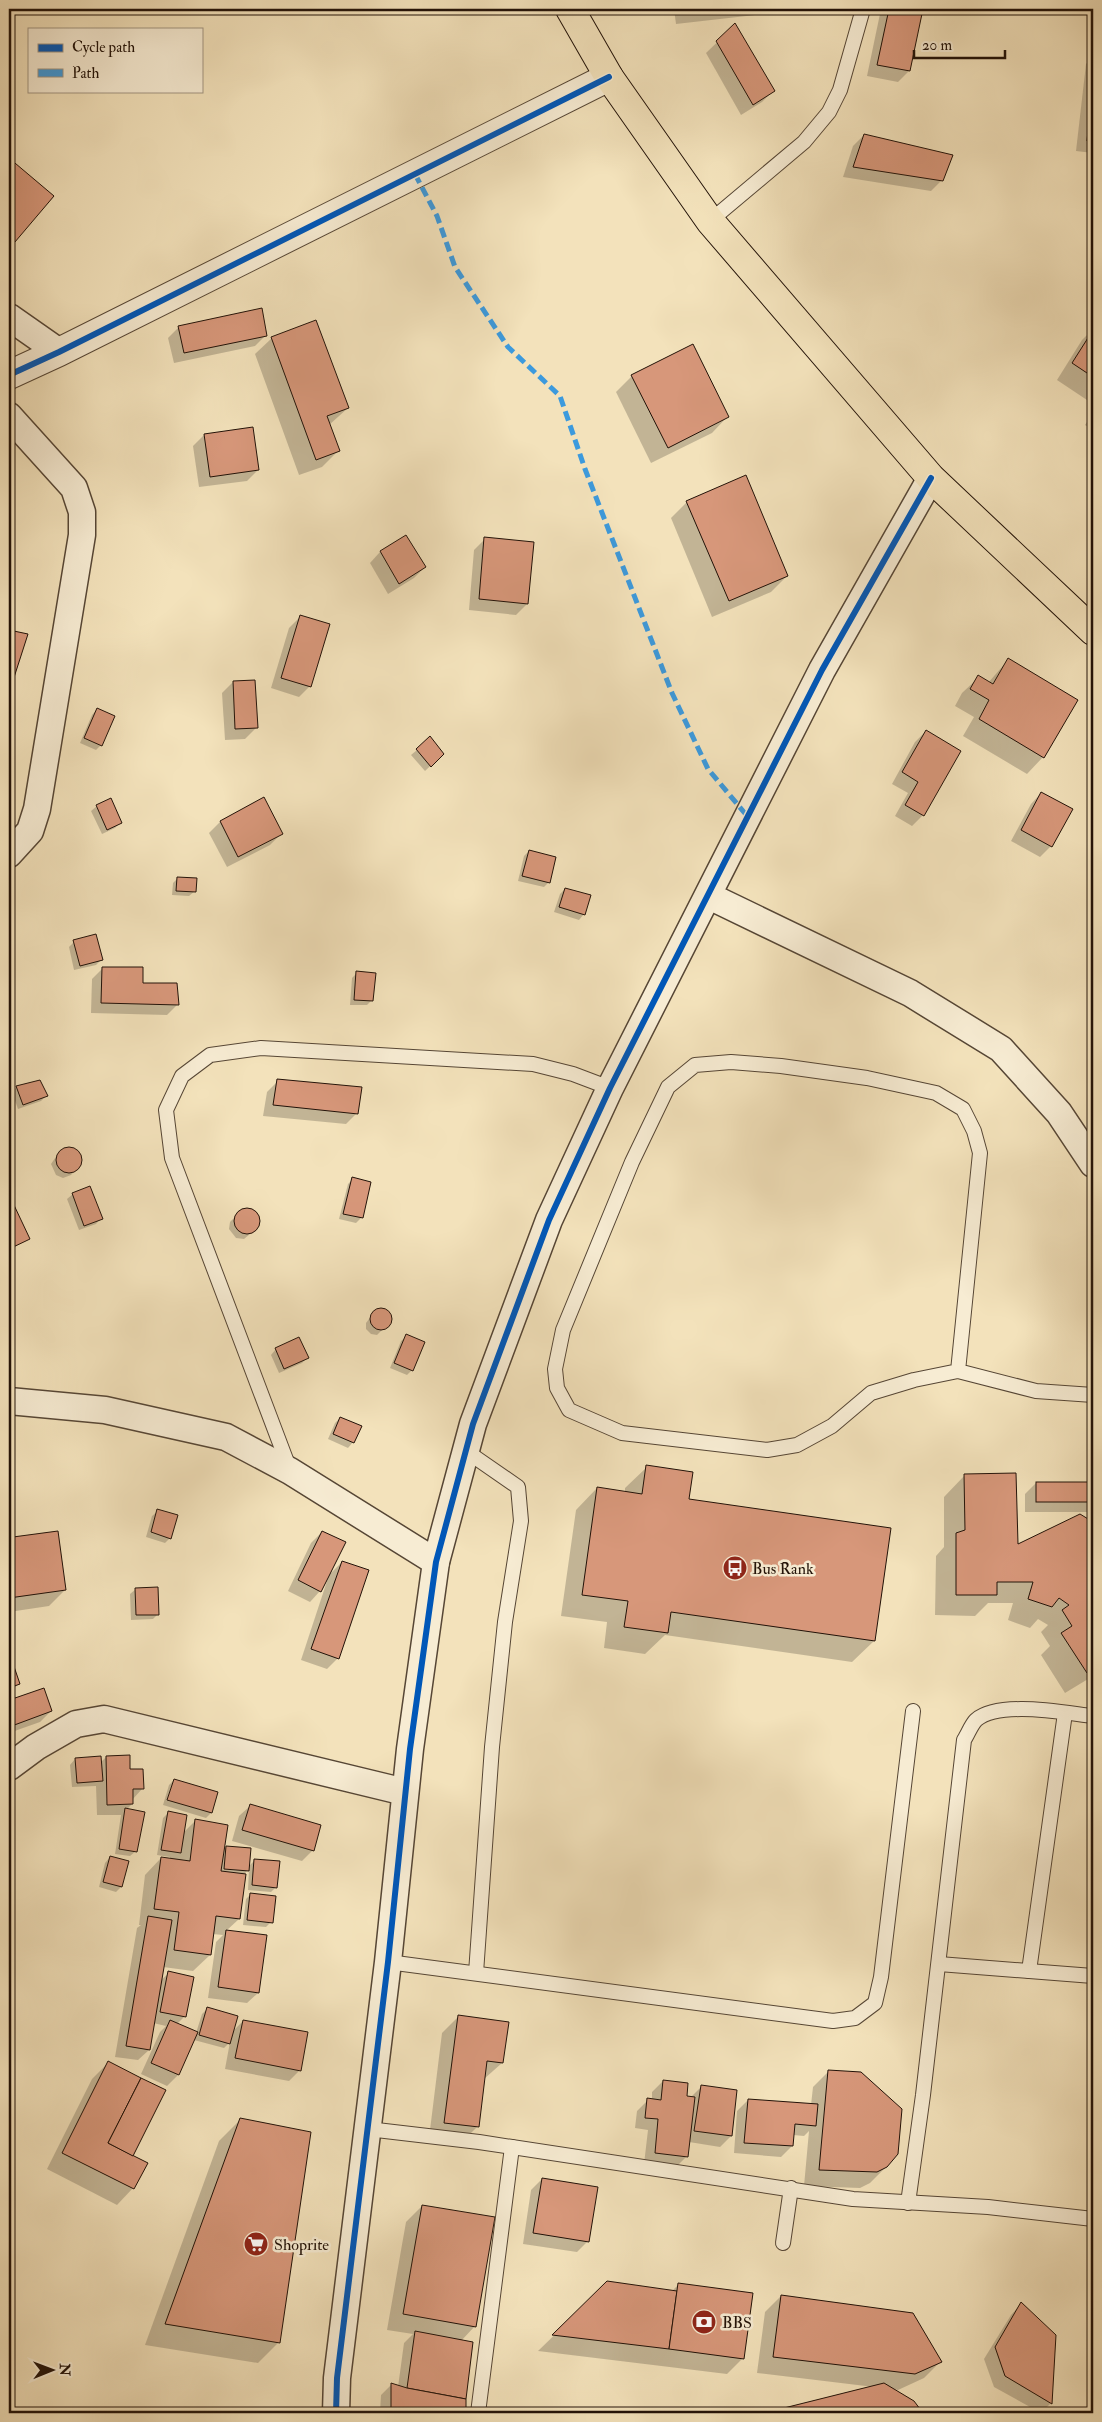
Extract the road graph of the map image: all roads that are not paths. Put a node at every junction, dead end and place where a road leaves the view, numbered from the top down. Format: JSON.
{"nodes":[{"id":1,"x":570,"y":9,"type":"edge"},
{"id":2,"x":863,"y":9,"type":"edge"},
{"id":3,"x":609,"y":77,"type":"junction"},
{"id":4,"x":710,"y":221,"type":"junction"},
{"id":5,"x":9,"y":317,"type":"edge"},
{"id":6,"x":59,"y":352,"type":"junction"},
{"id":7,"x":9,"y":375,"type":"edge"},
{"id":8,"x":9,"y":416,"type":"edge"},
{"id":9,"x":931,"y":478,"type":"junction"},
{"id":10,"x":1093,"y":631,"type":"edge"},
{"id":11,"x":9,"y":854,"type":"edge"},
{"id":12,"x":709,"y":896,"type":"junction"},
{"id":13,"x":610,"y":1088,"type":"junction"},
{"id":14,"x":1093,"y":1164,"type":"edge"},
{"id":15,"x":958,"y":1370,"type":"junction"},
{"id":16,"x":1093,"y":1395,"type":"edge"},
{"id":17,"x":9,"y":1401,"type":"edge"},
{"id":18,"x":466,"y":1451,"type":"junction"},
{"id":19,"x":290,"y":1471,"type":"junction"},
{"id":20,"x":436,"y":1562,"type":"junction"},
{"id":21,"x":913,"y":1711,"type":"dead end"},
{"id":22,"x":1065,"y":1713,"type":"junction"},
{"id":23,"x":1093,"y":1716,"type":"edge"},
{"id":24,"x":9,"y":1767,"type":"edge"},
{"id":25,"x":405,"y":1792,"type":"junction"},
{"id":26,"x":388,"y":1962,"type":"junction"},
{"id":27,"x":939,"y":1964,"type":"junction"},
{"id":28,"x":1029,"y":1971,"type":"junction"},
{"id":29,"x":476,"y":1974,"type":"junction"},
{"id":30,"x":1093,"y":1976,"type":"edge"},
{"id":31,"x":368,"y":2129,"type":"junction"},
{"id":32,"x":512,"y":2147,"type":"junction"},
{"id":33,"x":791,"y":2188,"type":"junction"},
{"id":34,"x":908,"y":2203,"type":"junction"},
{"id":35,"x":1093,"y":2219,"type":"edge"},
{"id":36,"x":783,"y":2243,"type":"dead end"},
{"id":37,"x":336,"y":2413,"type":"edge"},
{"id":38,"x":478,"y":2413,"type":"edge"}],
"edges":[{"from":1,"to":3,"type":"main road"},
{"from":2,"to":4,"type":"lane"},
{"from":3,"to":4,"type":"main road"},
{"from":3,"to":6,"type":"street"},
{"from":4,"to":9,"type":"main road"},
{"from":5,"to":6,"type":"street"},
{"from":6,"to":7,"type":"street"},
{"from":8,"to":11,"type":"street"},
{"from":9,"to":10,"type":"main road"},
{"from":9,"to":12,"type":"street"},
{"from":12,"to":13,"type":"street"},
{"from":12,"to":14,"type":"street"},
{"from":13,"to":18,"type":"street"},
{"from":13,"to":19,"type":"lane"},
{"from":15,"to":15,"type":"lane"},
{"from":15,"to":16,"type":"lane"},
{"from":17,"to":19,"type":"street"},
{"from":18,"to":20,"type":"street"},
{"from":18,"to":29,"type":"lane"},
{"from":19,"to":20,"type":"street"},
{"from":20,"to":25,"type":"street"},
{"from":21,"to":29,"type":"lane"},
{"from":22,"to":23,"type":"lane"},
{"from":22,"to":27,"type":"lane"},
{"from":22,"to":28,"type":"lane"},
{"from":24,"to":25,"type":"street"},
{"from":25,"to":26,"type":"street"},
{"from":26,"to":29,"type":"lane"},
{"from":26,"to":31,"type":"street"},
{"from":27,"to":28,"type":"lane"},
{"from":27,"to":34,"type":"lane"},
{"from":28,"to":30,"type":"lane"},
{"from":31,"to":32,"type":"lane"},
{"from":31,"to":37,"type":"street"},
{"from":32,"to":33,"type":"lane"},
{"from":32,"to":38,"type":"lane"},
{"from":33,"to":34,"type":"lane"},
{"from":33,"to":36,"type":"lane"},
{"from":34,"to":35,"type":"lane"}]}
